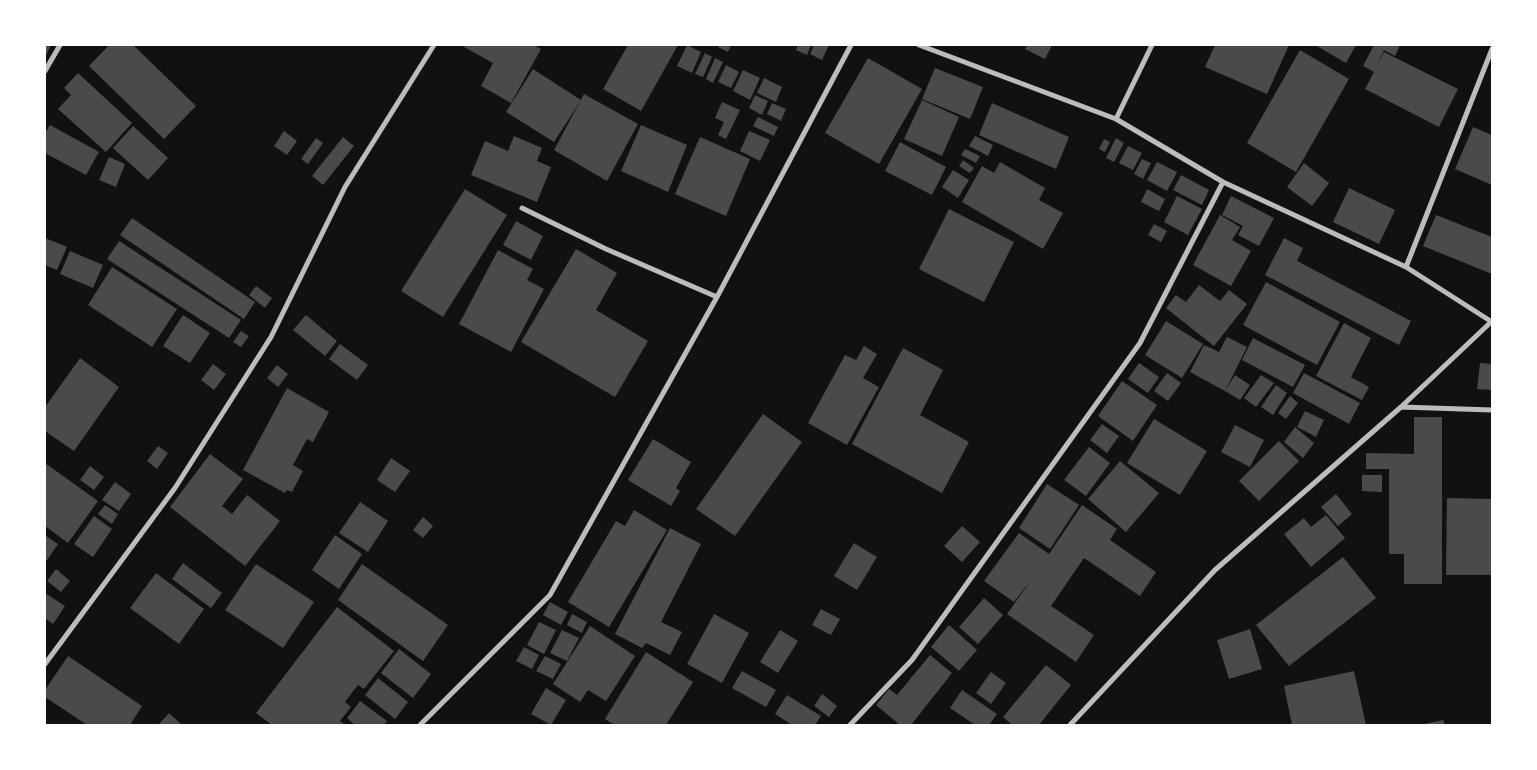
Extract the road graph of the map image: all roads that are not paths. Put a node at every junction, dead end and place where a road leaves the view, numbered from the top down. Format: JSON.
{"nodes":[{"id":1,"x":60,"y":45,"type":"edge"},
{"id":2,"x":434,"y":45,"type":"edge"},
{"id":3,"x":851,"y":45,"type":"edge"},
{"id":4,"x":919,"y":45,"type":"edge"},
{"id":5,"x":1152,"y":45,"type":"edge"},
{"id":6,"x":1492,"y":50,"type":"edge"},
{"id":7,"x":45,"y":71,"type":"edge"},
{"id":8,"x":1116,"y":119,"type":"junction"},
{"id":9,"x":1223,"y":182,"type":"junction"},
{"id":10,"x":522,"y":208,"type":"dead end"},
{"id":11,"x":1406,"y":267,"type":"junction"},
{"id":12,"x":718,"y":296,"type":"junction"},
{"id":13,"x":1491,"y":322,"type":"edge"},
{"id":14,"x":1401,"y":407,"type":"junction"},
{"id":15,"x":1492,"y":410,"type":"edge"},
{"id":16,"x":45,"y":664,"type":"edge"},
{"id":17,"x":420,"y":725,"type":"edge"},
{"id":18,"x":850,"y":725,"type":"edge"},
{"id":19,"x":1070,"y":725,"type":"edge"}],
"edges":[{"from":1,"to":7,"type":"street"},
{"from":2,"to":16,"type":"street"},
{"from":3,"to":12,"type":"street"},
{"from":4,"to":8,"type":"street"},
{"from":5,"to":8,"type":"street"},
{"from":6,"to":11,"type":"street"},
{"from":8,"to":9,"type":"street"},
{"from":9,"to":11,"type":"street"},
{"from":9,"to":18,"type":"street"},
{"from":10,"to":12,"type":"street"},
{"from":11,"to":13,"type":"street"},
{"from":12,"to":17,"type":"street"},
{"from":13,"to":14,"type":"street"},
{"from":14,"to":15,"type":"street"},
{"from":14,"to":19,"type":"street"}]}
